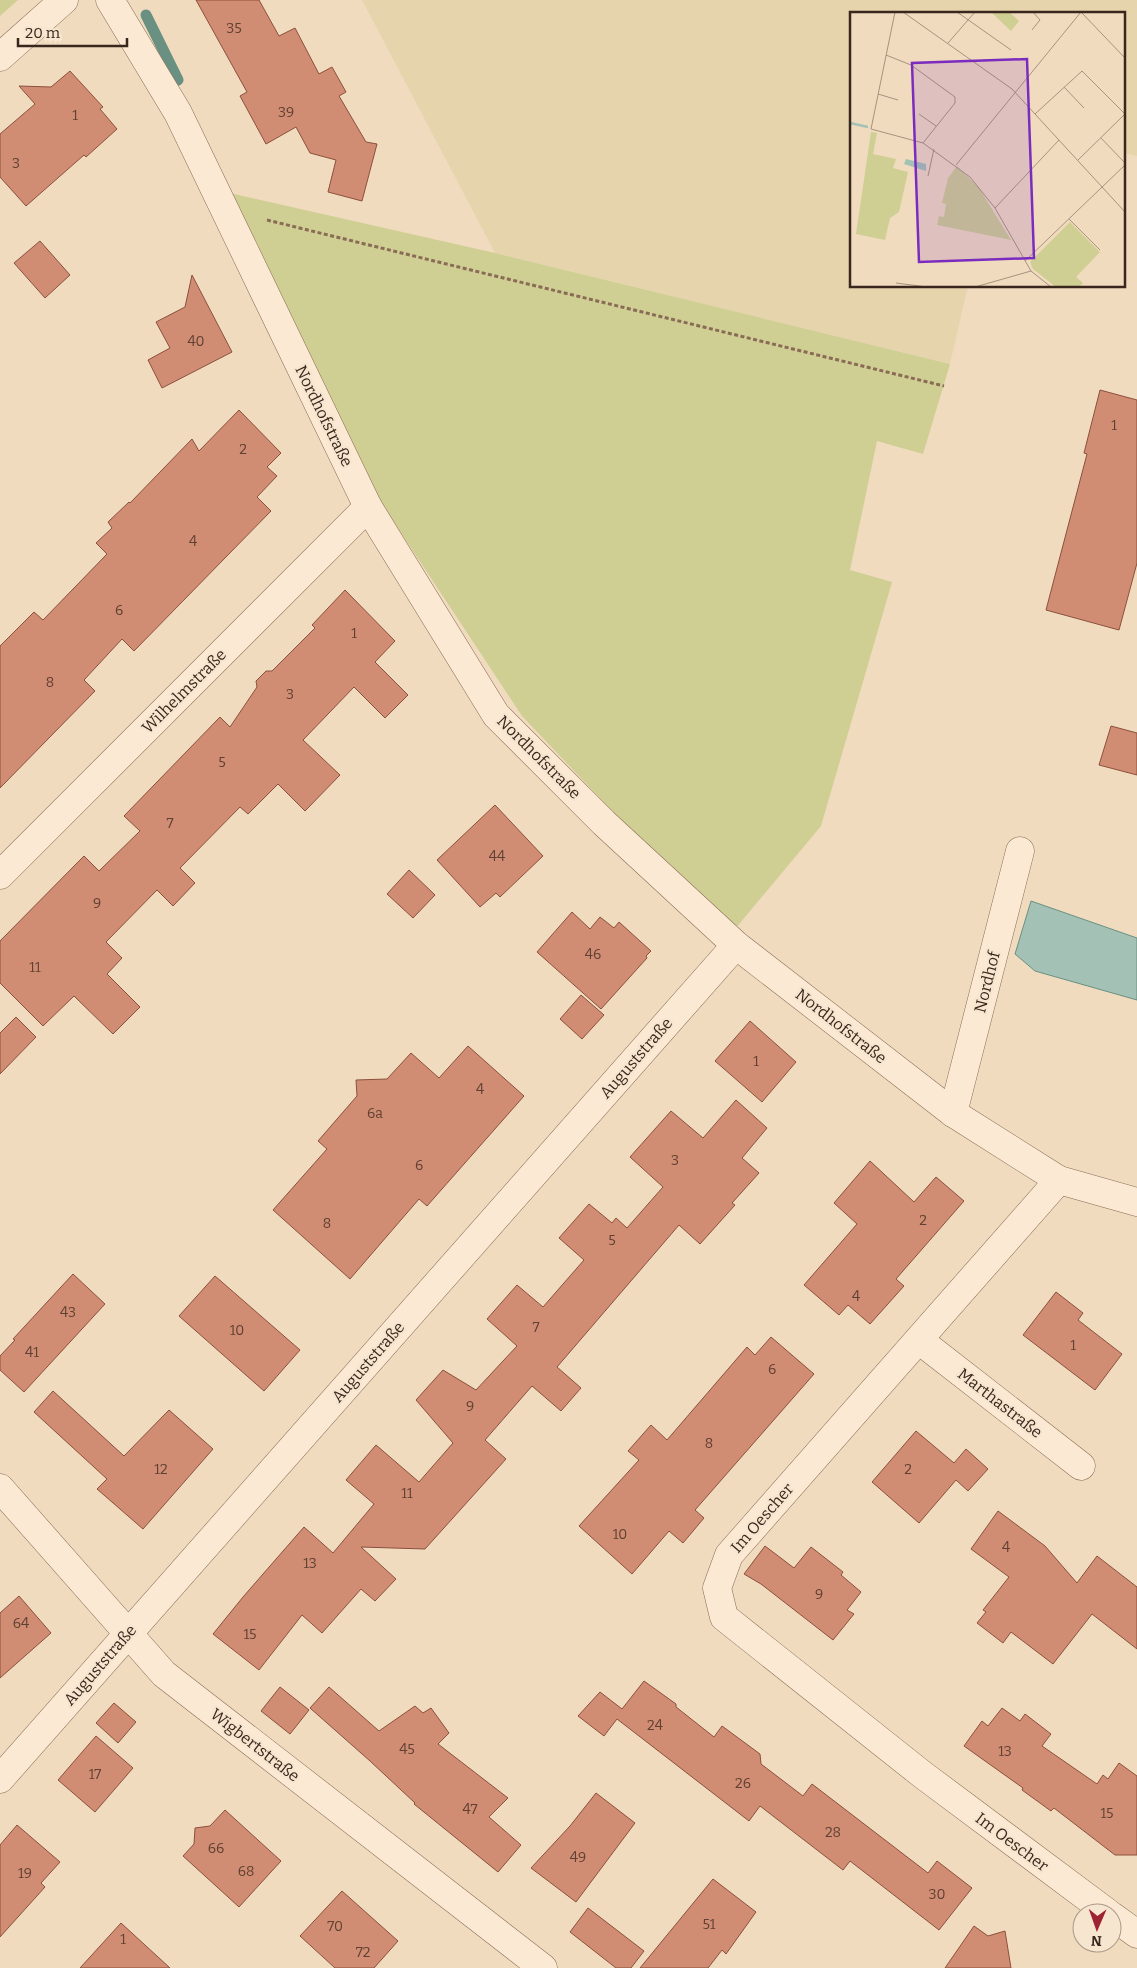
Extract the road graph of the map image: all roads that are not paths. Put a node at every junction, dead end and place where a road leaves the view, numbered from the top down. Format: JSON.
{"nodes":[{"id":1,"x":64,"y":0,"type":"edge"},
{"id":2,"x":110,"y":0,"type":"edge"},
{"id":3,"x":0,"y":57,"type":"edge"},
{"id":4,"x":368,"y":506,"type":"junction"},
{"id":5,"x":1020,"y":851,"type":"dead end"},
{"id":6,"x":0,"y":875,"type":"edge"},
{"id":7,"x":736,"y":944,"type":"junction"},
{"id":8,"x":954,"y":1113,"type":"junction"},
{"id":9,"x":1059,"y":1180,"type":"junction"},
{"id":10,"x":1137,"y":1202,"type":"edge"},
{"id":11,"x":919,"y":1340,"type":"junction"},
{"id":12,"x":1081,"y":1466,"type":"dead end"},
{"id":13,"x":0,"y":1488,"type":"edge"},
{"id":14,"x":128,"y":1633,"type":"junction"},
{"id":15,"x":0,"y":1779,"type":"edge"},
{"id":16,"x":1094,"y":1903,"type":"edge"},
{"id":17,"x":1122,"y":1923,"type":"edge"},
{"id":18,"x":1137,"y":1934,"type":"edge"},
{"id":19,"x":543,"y":1968,"type":"edge"}],
"edges":[{"from":1,"to":3,"type":"street"},
{"from":2,"to":4,"type":"street","name":"Nordhofstraße"},
{"from":4,"to":6,"type":"street","name":"Wilhelmstraße"},
{"from":4,"to":7,"type":"street","name":"Nordhofstraße"},
{"from":5,"to":8,"type":"street","name":"Nordhof"},
{"from":7,"to":8,"type":"street","name":"Nordhofstraße"},
{"from":7,"to":14,"type":"street","name":"Auguststraße"},
{"from":8,"to":9,"type":"street","name":"Nordhofstraße"},
{"from":9,"to":10,"type":"street","name":"Nordhofstraße"},
{"from":9,"to":11,"type":"street","name":"Im Oescher"},
{"from":11,"to":12,"type":"street","name":"Marthastraße"},
{"from":11,"to":16,"type":"street","name":"Im Oescher"},
{"from":13,"to":14,"type":"street","name":"Wigbertstraße"},
{"from":14,"to":15,"type":"street","name":"Auguststraße"},
{"from":14,"to":19,"type":"street","name":"Wigbertstraße"},
{"from":17,"to":18,"type":"street"}]}
